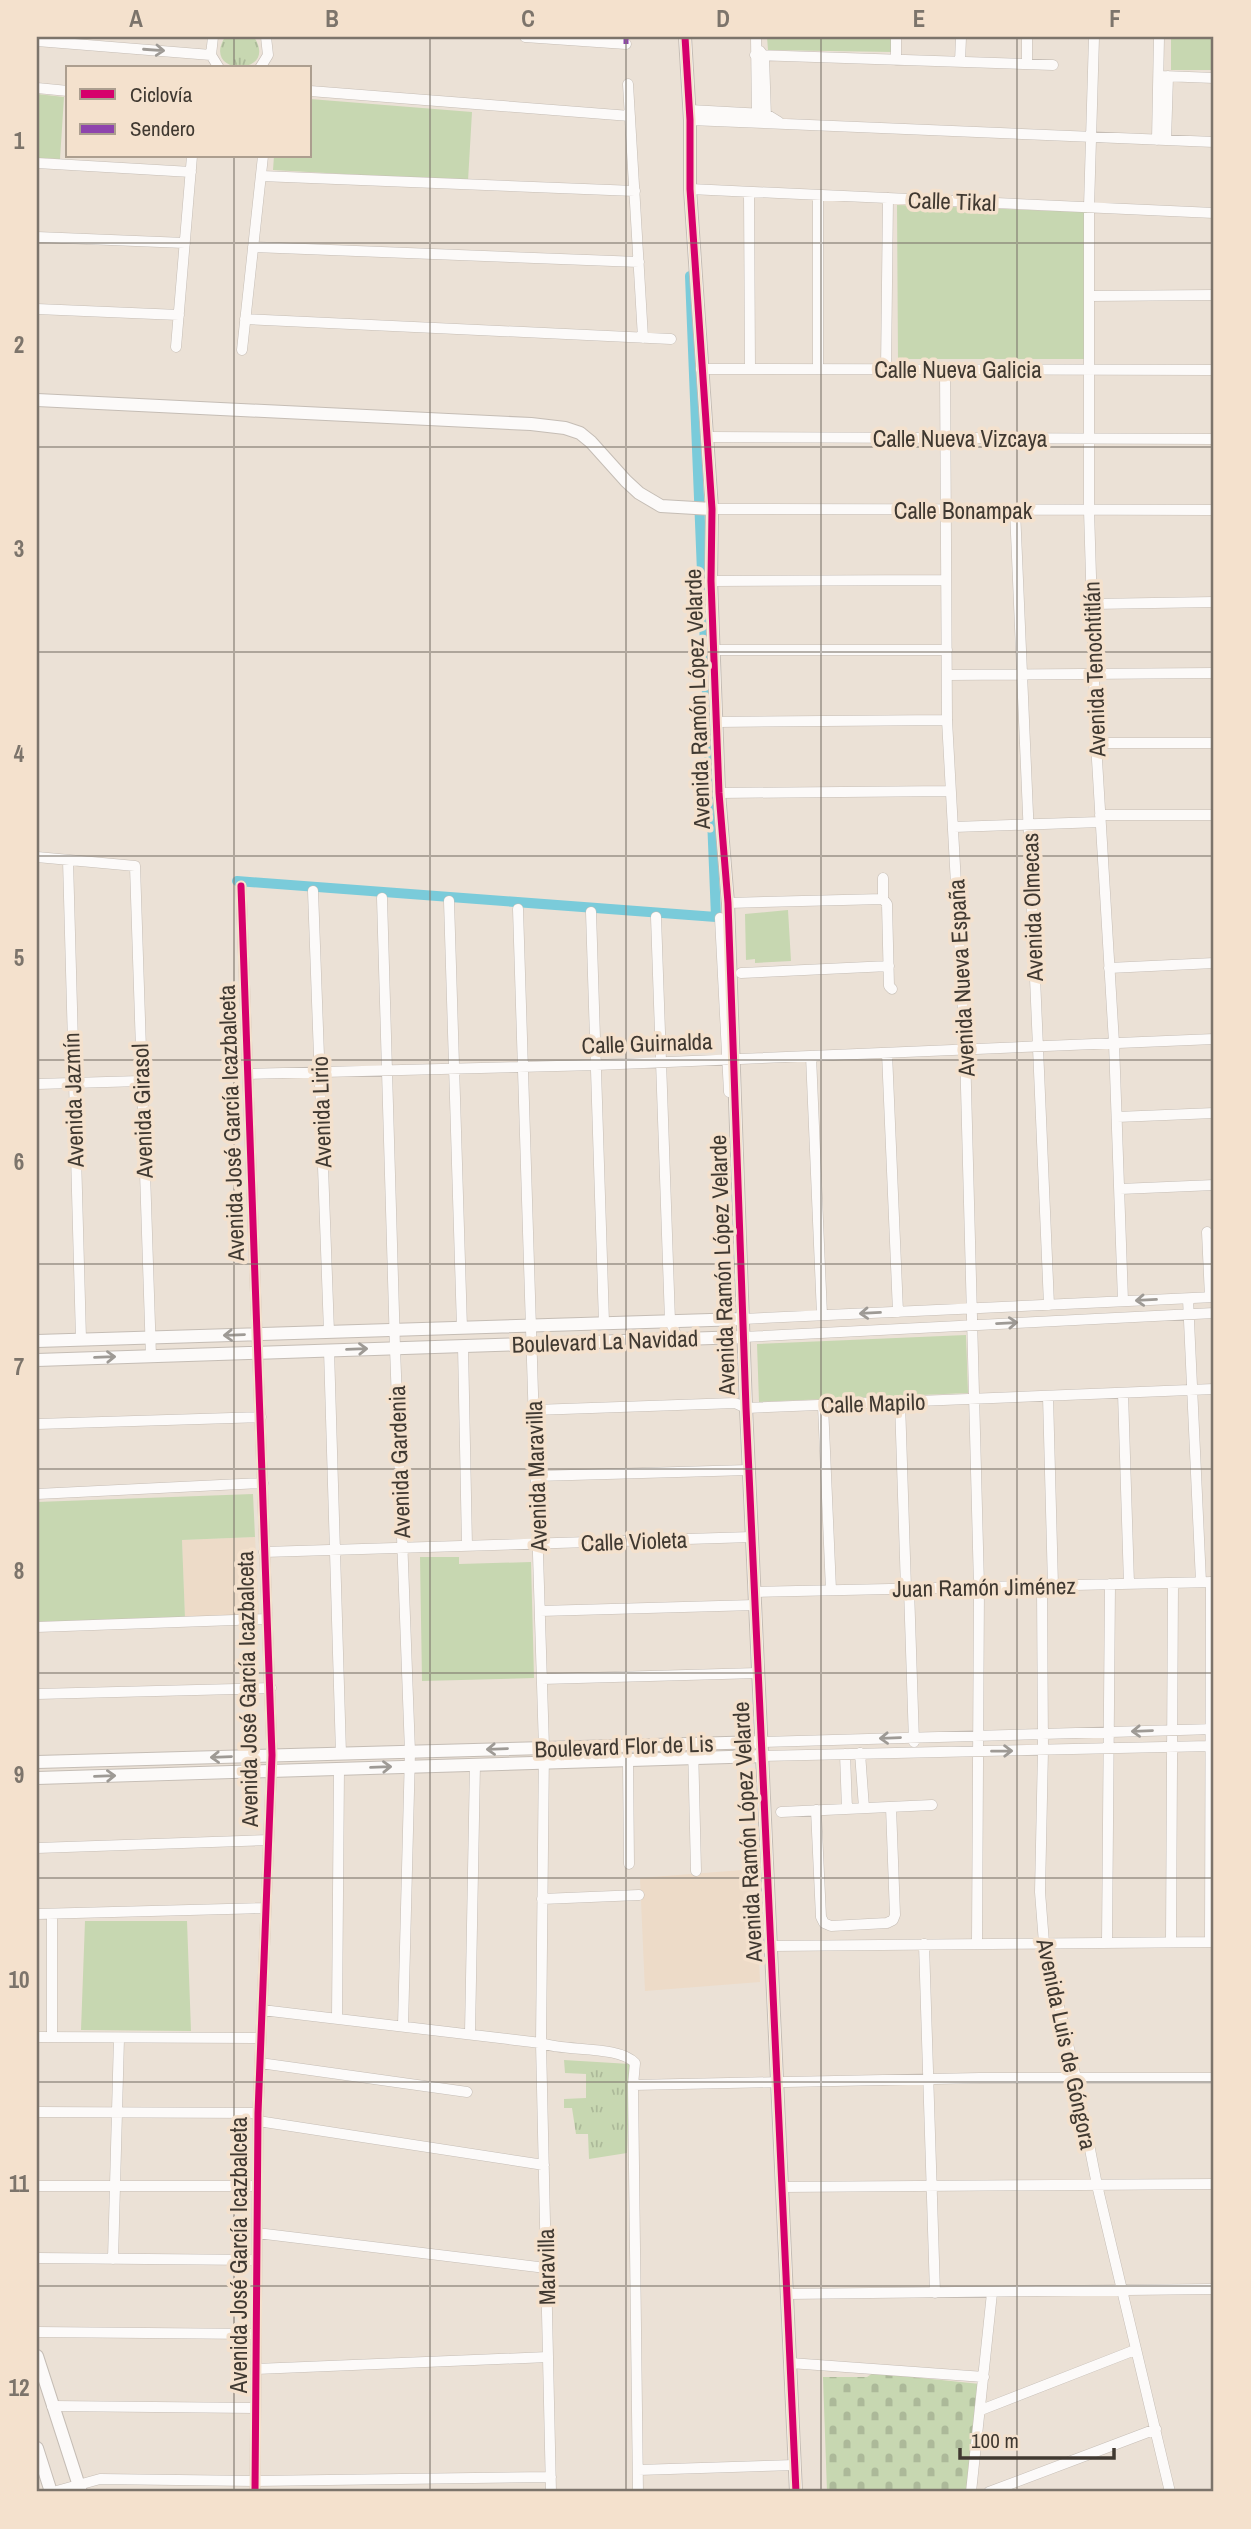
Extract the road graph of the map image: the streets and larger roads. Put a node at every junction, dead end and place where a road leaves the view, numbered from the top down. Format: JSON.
{"nodes":[{"id":1,"x":203,"y":37,"type":"edge"},
{"id":2,"x":213,"y":37,"type":"edge"},
{"id":3,"x":266,"y":37,"type":"edge"},
{"id":4,"x":525,"y":37,"type":"edge"},
{"id":5,"x":685,"y":37,"type":"edge"},
{"id":6,"x":756,"y":37,"type":"edge"},
{"id":7,"x":897,"y":37,"type":"edge"},
{"id":8,"x":961,"y":37,"type":"edge"},
{"id":9,"x":1027,"y":37,"type":"edge"},
{"id":10,"x":1094,"y":37,"type":"edge"},
{"id":11,"x":1159,"y":37,"type":"edge"},
{"id":12,"x":37,"y":41,"type":"edge"},
{"id":13,"x":626,"y":44,"type":"dead end"},
{"id":14,"x":759,"y":53,"type":"junction"},
{"id":15,"x":211,"y":55,"type":"junction"},
{"id":16,"x":896,"y":60,"type":"junction"},
{"id":17,"x":960,"y":62,"type":"junction"},
{"id":18,"x":1027,"y":64,"type":"junction"},
{"id":19,"x":1053,"y":65,"type":"dead end"},
{"id":20,"x":218,"y":66,"type":"edge"},
{"id":21,"x":263,"y":66,"type":"edge"},
{"id":22,"x":1163,"y":76,"type":"junction"},
{"id":23,"x":1214,"y":78,"type":"edge"},
{"id":24,"x":628,"y":84,"type":"dead end"},
{"id":25,"x":37,"y":88,"type":"edge"},
{"id":26,"x":66,"y":91,"type":"edge"},
{"id":27,"x":312,"y":91,"type":"edge"},
{"id":28,"x":690,"y":115,"type":"junction"},
{"id":29,"x":630,"y":116,"type":"junction"},
{"id":30,"x":762,"y":118,"type":"junction"},
{"id":31,"x":1090,"y":136,"type":"junction"},
{"id":32,"x":1161,"y":140,"type":"junction"},
{"id":33,"x":1214,"y":142,"type":"edge"},
{"id":34,"x":192,"y":158,"type":"edge"},
{"id":35,"x":263,"y":158,"type":"edge"},
{"id":36,"x":37,"y":163,"type":"edge"},
{"id":37,"x":191,"y":172,"type":"junction"},
{"id":38,"x":261,"y":176,"type":"junction"},
{"id":39,"x":690,"y":190,"type":"junction"},
{"id":40,"x":635,"y":191,"type":"junction"},
{"id":41,"x":748,"y":192,"type":"junction"},
{"id":42,"x":818,"y":195,"type":"junction"},
{"id":43,"x":888,"y":198,"type":"junction"},
{"id":44,"x":1089,"y":207,"type":"junction"},
{"id":45,"x":1214,"y":213,"type":"edge"},
{"id":46,"x":37,"y":237,"type":"edge"},
{"id":47,"x":185,"y":243,"type":"junction"},
{"id":48,"x":253,"y":247,"type":"junction"},
{"id":49,"x":639,"y":262,"type":"junction"},
{"id":50,"x":1214,"y":295,"type":"edge"},
{"id":51,"x":1089,"y":296,"type":"junction"},
{"id":52,"x":37,"y":309,"type":"edge"},
{"id":53,"x":179,"y":315,"type":"junction"},
{"id":54,"x":245,"y":319,"type":"junction"},
{"id":55,"x":643,"y":338,"type":"junction"},
{"id":56,"x":671,"y":339,"type":"dead end"},
{"id":57,"x":176,"y":347,"type":"dead end"},
{"id":58,"x":242,"y":350,"type":"dead end"},
{"id":59,"x":701,"y":369,"type":"junction"},
{"id":60,"x":750,"y":369,"type":"junction"},
{"id":61,"x":818,"y":369,"type":"junction"},
{"id":62,"x":886,"y":369,"type":"junction"},
{"id":63,"x":945,"y":369,"type":"junction"},
{"id":64,"x":1089,"y":370,"type":"junction"},
{"id":65,"x":1214,"y":370,"type":"edge"},
{"id":66,"x":37,"y":400,"type":"edge"},
{"id":67,"x":706,"y":437,"type":"junction"},
{"id":68,"x":945,"y":438,"type":"junction"},
{"id":69,"x":1089,"y":439,"type":"junction"},
{"id":70,"x":1214,"y":439,"type":"edge"},
{"id":71,"x":703,"y":509,"type":"junction"},
{"id":72,"x":946,"y":510,"type":"junction"},
{"id":73,"x":1015,"y":510,"type":"junction"},
{"id":74,"x":1089,"y":510,"type":"junction"},
{"id":75,"x":1214,"y":510,"type":"edge"},
{"id":76,"x":946,"y":580,"type":"junction"},
{"id":77,"x":711,"y":581,"type":"junction"},
{"id":78,"x":1214,"y":602,"type":"edge"},
{"id":79,"x":1093,"y":604,"type":"junction"},
{"id":80,"x":713,"y":650,"type":"junction"},
{"id":81,"x":947,"y":650,"type":"junction"},
{"id":82,"x":1214,"y":673,"type":"edge"},
{"id":83,"x":1022,"y":674,"type":"junction"},
{"id":84,"x":1094,"y":674,"type":"junction"},
{"id":85,"x":947,"y":675,"type":"junction"},
{"id":86,"x":947,"y":720,"type":"junction"},
{"id":87,"x":716,"y":722,"type":"junction"},
{"id":88,"x":1096,"y":743,"type":"junction"},
{"id":89,"x":1214,"y":743,"type":"edge"},
{"id":90,"x":950,"y":791,"type":"junction"},
{"id":91,"x":719,"y":793,"type":"junction"},
{"id":92,"x":1214,"y":815,"type":"edge"},
{"id":93,"x":1100,"y":818,"type":"junction"},
{"id":94,"x":1029,"y":824,"type":"junction"},
{"id":95,"x":954,"y":827,"type":"junction"},
{"id":96,"x":37,"y":857,"type":"edge"},
{"id":97,"x":68,"y":860,"type":"junction"},
{"id":98,"x":883,"y":878,"type":"dead end"},
{"id":99,"x":241,"y":886,"type":"dead end"},
{"id":100,"x":313,"y":891,"type":"dead end"},
{"id":101,"x":382,"y":898,"type":"dead end"},
{"id":102,"x":883,"y":899,"type":"junction"},
{"id":103,"x":449,"y":901,"type":"dead end"},
{"id":104,"x":728,"y":903,"type":"junction"},
{"id":105,"x":518,"y":909,"type":"dead end"},
{"id":106,"x":591,"y":912,"type":"dead end"},
{"id":107,"x":656,"y":917,"type":"dead end"},
{"id":108,"x":720,"y":918,"type":"dead end"},
{"id":109,"x":1214,"y":963,"type":"edge"},
{"id":110,"x":889,"y":966,"type":"junction"},
{"id":111,"x":1109,"y":968,"type":"junction"},
{"id":112,"x":741,"y":973,"type":"dead end"},
{"id":113,"x":892,"y":989,"type":"dead end"},
{"id":114,"x":1214,"y":1039,"type":"edge"},
{"id":115,"x":1114,"y":1043,"type":"junction"},
{"id":116,"x":1038,"y":1046,"type":"junction"},
{"id":117,"x":965,"y":1049,"type":"junction"},
{"id":118,"x":887,"y":1053,"type":"junction"},
{"id":119,"x":811,"y":1056,"type":"junction"},
{"id":120,"x":731,"y":1059,"type":"junction"},
{"id":121,"x":661,"y":1062,"type":"junction"},
{"id":122,"x":596,"y":1065,"type":"junction"},
{"id":123,"x":523,"y":1067,"type":"junction"},
{"id":124,"x":454,"y":1069,"type":"junction"},
{"id":125,"x":387,"y":1070,"type":"junction"},
{"id":126,"x":320,"y":1072,"type":"junction"},
{"id":127,"x":248,"y":1074,"type":"junction"},
{"id":128,"x":141,"y":1081,"type":"junction"},
{"id":129,"x":72,"y":1083,"type":"junction"},
{"id":130,"x":37,"y":1084,"type":"edge"},
{"id":131,"x":1214,"y":1113,"type":"edge"},
{"id":132,"x":1116,"y":1117,"type":"junction"},
{"id":133,"x":1214,"y":1185,"type":"edge"},
{"id":134,"x":1120,"y":1189,"type":"junction"},
{"id":135,"x":1207,"y":1232,"type":"dead end"},
{"id":136,"x":1212,"y":1297,"type":"edge"},
{"id":137,"x":1188,"y":1298,"type":"junction"},
{"id":138,"x":1124,"y":1301,"type":"junction"},
{"id":139,"x":1049,"y":1305,"type":"junction"},
{"id":140,"x":972,"y":1308,"type":"junction"},
{"id":141,"x":898,"y":1312,"type":"junction"},
{"id":142,"x":1214,"y":1312,"type":"edge"},
{"id":143,"x":1188,"y":1314,"type":"junction"},
{"id":144,"x":822,"y":1315,"type":"junction"},
{"id":145,"x":743,"y":1319,"type":"junction"},
{"id":146,"x":670,"y":1321,"type":"junction"},
{"id":147,"x":604,"y":1323,"type":"junction"},
{"id":148,"x":531,"y":1325,"type":"junction"},
{"id":149,"x":973,"y":1325,"type":"junction"},
{"id":150,"x":462,"y":1328,"type":"junction"},
{"id":151,"x":394,"y":1329,"type":"junction"},
{"id":152,"x":329,"y":1332,"type":"junction"},
{"id":153,"x":258,"y":1334,"type":"junction"},
{"id":154,"x":150,"y":1337,"type":"junction"},
{"id":155,"x":743,"y":1337,"type":"junction"},
{"id":156,"x":81,"y":1339,"type":"junction"},
{"id":157,"x":678,"y":1339,"type":"junction"},
{"id":158,"x":37,"y":1341,"type":"edge"},
{"id":159,"x":532,"y":1343,"type":"junction"},
{"id":160,"x":463,"y":1346,"type":"junction"},
{"id":161,"x":395,"y":1348,"type":"junction"},
{"id":162,"x":329,"y":1350,"type":"junction"},
{"id":163,"x":258,"y":1352,"type":"junction"},
{"id":164,"x":150,"y":1356,"type":"junction"},
{"id":165,"x":37,"y":1360,"type":"edge"},
{"id":166,"x":1192,"y":1390,"type":"junction"},
{"id":167,"x":1214,"y":1390,"type":"edge"},
{"id":168,"x":1123,"y":1393,"type":"junction"},
{"id":169,"x":1048,"y":1396,"type":"junction"},
{"id":170,"x":975,"y":1399,"type":"junction"},
{"id":171,"x":900,"y":1402,"type":"junction"},
{"id":172,"x":823,"y":1405,"type":"junction"},
{"id":173,"x":746,"y":1408,"type":"junction"},
{"id":174,"x":534,"y":1410,"type":"junction"},
{"id":175,"x":261,"y":1418,"type":"junction"},
{"id":176,"x":37,"y":1424,"type":"edge"},
{"id":177,"x":749,"y":1470,"type":"junction"},
{"id":178,"x":536,"y":1476,"type":"junction"},
{"id":179,"x":262,"y":1483,"type":"junction"},
{"id":180,"x":37,"y":1494,"type":"edge"},
{"id":181,"x":752,"y":1537,"type":"junction"},
{"id":182,"x":538,"y":1544,"type":"junction"},
{"id":183,"x":467,"y":1546,"type":"junction"},
{"id":184,"x":403,"y":1548,"type":"junction"},
{"id":185,"x":334,"y":1550,"type":"junction"},
{"id":186,"x":264,"y":1552,"type":"junction"},
{"id":187,"x":1209,"y":1582,"type":"edge"},
{"id":188,"x":1173,"y":1583,"type":"junction"},
{"id":189,"x":1110,"y":1584,"type":"junction"},
{"id":190,"x":1129,"y":1584,"type":"junction"},
{"id":191,"x":979,"y":1586,"type":"junction"},
{"id":192,"x":1042,"y":1586,"type":"junction"},
{"id":193,"x":1053,"y":1586,"type":"junction"},
{"id":194,"x":908,"y":1589,"type":"junction"},
{"id":195,"x":831,"y":1590,"type":"junction"},
{"id":196,"x":755,"y":1598,"type":"junction"},
{"id":197,"x":540,"y":1611,"type":"junction"},
{"id":198,"x":266,"y":1619,"type":"junction"},
{"id":199,"x":37,"y":1627,"type":"edge"},
{"id":200,"x":1212,"y":1655,"type":"edge"},
{"id":201,"x":758,"y":1673,"type":"junction"},
{"id":202,"x":542,"y":1679,"type":"junction"},
{"id":203,"x":271,"y":1688,"type":"junction"},
{"id":204,"x":37,"y":1694,"type":"edge"},
{"id":205,"x":1212,"y":1729,"type":"edge"},
{"id":206,"x":1172,"y":1730,"type":"junction"},
{"id":207,"x":1108,"y":1732,"type":"junction"},
{"id":208,"x":1042,"y":1734,"type":"junction"},
{"id":209,"x":978,"y":1736,"type":"junction"},
{"id":210,"x":914,"y":1738,"type":"junction"},
{"id":211,"x":693,"y":1744,"type":"junction"},
{"id":212,"x":1210,"y":1746,"type":"junction"},
{"id":213,"x":1172,"y":1747,"type":"junction"},
{"id":214,"x":544,"y":1748,"type":"junction"},
{"id":215,"x":1108,"y":1748,"type":"junction"},
{"id":216,"x":762,"y":1749,"type":"junction"},
{"id":217,"x":1043,"y":1750,"type":"junction"},
{"id":218,"x":978,"y":1751,"type":"junction"},
{"id":219,"x":410,"y":1752,"type":"junction"},
{"id":220,"x":914,"y":1752,"type":"junction"},
{"id":221,"x":341,"y":1754,"type":"junction"},
{"id":222,"x":845,"y":1754,"type":"junction"},
{"id":223,"x":860,"y":1754,"type":"junction"},
{"id":224,"x":272,"y":1755,"type":"junction"},
{"id":225,"x":694,"y":1758,"type":"junction"},
{"id":226,"x":628,"y":1760,"type":"junction"},
{"id":227,"x":37,"y":1762,"type":"edge"},
{"id":228,"x":544,"y":1762,"type":"junction"},
{"id":229,"x":475,"y":1764,"type":"junction"},
{"id":230,"x":409,"y":1766,"type":"junction"},
{"id":231,"x":339,"y":1769,"type":"junction"},
{"id":232,"x":271,"y":1770,"type":"junction"},
{"id":233,"x":37,"y":1778,"type":"edge"},
{"id":234,"x":1212,"y":1798,"type":"edge"},
{"id":235,"x":932,"y":1805,"type":"dead end"},
{"id":236,"x":891,"y":1807,"type":"junction"},
{"id":237,"x":864,"y":1808,"type":"junction"},
{"id":238,"x":846,"y":1809,"type":"junction"},
{"id":239,"x":816,"y":1811,"type":"junction"},
{"id":240,"x":781,"y":1812,"type":"dead end"},
{"id":241,"x":268,"y":1840,"type":"junction"},
{"id":242,"x":37,"y":1848,"type":"edge"},
{"id":243,"x":629,"y":1864,"type":"dead end"},
{"id":244,"x":1212,"y":1867,"type":"edge"},
{"id":245,"x":696,"y":1871,"type":"dead end"},
{"id":246,"x":639,"y":1895,"type":"dead end"},
{"id":247,"x":542,"y":1899,"type":"junction"},
{"id":248,"x":266,"y":1908,"type":"junction"},
{"id":249,"x":37,"y":1914,"type":"edge"},
{"id":250,"x":52,"y":1914,"type":"junction"},
{"id":251,"x":1171,"y":1942,"type":"junction"},
{"id":252,"x":1212,"y":1942,"type":"edge"},
{"id":253,"x":1044,"y":1943,"type":"junction"},
{"id":254,"x":1107,"y":1943,"type":"junction"},
{"id":255,"x":925,"y":1944,"type":"junction"},
{"id":256,"x":977,"y":1944,"type":"junction"},
{"id":257,"x":771,"y":1946,"type":"junction"},
{"id":258,"x":262,"y":2010,"type":"junction"},
{"id":259,"x":337,"y":2018,"type":"junction"},
{"id":260,"x":403,"y":2026,"type":"junction"},
{"id":261,"x":470,"y":2034,"type":"junction"},
{"id":262,"x":37,"y":2037,"type":"edge"},
{"id":263,"x":52,"y":2037,"type":"junction"},
{"id":264,"x":119,"y":2038,"type":"junction"},
{"id":265,"x":260,"y":2038,"type":"junction"},
{"id":266,"x":541,"y":2043,"type":"junction"},
{"id":267,"x":260,"y":2063,"type":"junction"},
{"id":268,"x":1076,"y":2078,"type":"junction"},
{"id":269,"x":1214,"y":2078,"type":"edge"},
{"id":270,"x":929,"y":2079,"type":"junction"},
{"id":271,"x":778,"y":2083,"type":"junction"},
{"id":272,"x":634,"y":2085,"type":"junction"},
{"id":273,"x":467,"y":2092,"type":"dead end"},
{"id":274,"x":37,"y":2112,"type":"edge"},
{"id":275,"x":117,"y":2113,"type":"junction"},
{"id":276,"x":258,"y":2117,"type":"junction"},
{"id":277,"x":544,"y":2165,"type":"junction"},
{"id":278,"x":1214,"y":2184,"type":"edge"},
{"id":279,"x":1097,"y":2185,"type":"junction"},
{"id":280,"x":37,"y":2186,"type":"edge"},
{"id":281,"x":115,"y":2186,"type":"junction"},
{"id":282,"x":257,"y":2186,"type":"junction"},
{"id":283,"x":932,"y":2186,"type":"junction"},
{"id":284,"x":782,"y":2187,"type":"junction"},
{"id":285,"x":257,"y":2232,"type":"junction"},
{"id":286,"x":37,"y":2259,"type":"edge"},
{"id":287,"x":113,"y":2259,"type":"junction"},
{"id":288,"x":257,"y":2260,"type":"junction"},
{"id":289,"x":546,"y":2268,"type":"junction"},
{"id":290,"x":1214,"y":2289,"type":"edge"},
{"id":291,"x":1122,"y":2292,"type":"junction"},
{"id":292,"x":935,"y":2293,"type":"junction"},
{"id":293,"x":992,"y":2293,"type":"junction"},
{"id":294,"x":787,"y":2294,"type":"junction"},
{"id":295,"x":37,"y":2332,"type":"edge"},
{"id":296,"x":256,"y":2334,"type":"junction"},
{"id":297,"x":1135,"y":2350,"type":"junction"},
{"id":298,"x":37,"y":2356,"type":"edge"},
{"id":299,"x":548,"y":2357,"type":"junction"},
{"id":300,"x":790,"y":2363,"type":"junction"},
{"id":301,"x":256,"y":2369,"type":"junction"},
{"id":302,"x":984,"y":2377,"type":"junction"},
{"id":303,"x":52,"y":2406,"type":"junction"},
{"id":304,"x":256,"y":2408,"type":"junction"},
{"id":305,"x":981,"y":2410,"type":"junction"},
{"id":306,"x":1156,"y":2429,"type":"junction"},
{"id":307,"x":37,"y":2448,"type":"edge"},
{"id":308,"x":795,"y":2465,"type":"junction"},
{"id":309,"x":638,"y":2470,"type":"junction"},
{"id":310,"x":551,"y":2477,"type":"junction"},
{"id":311,"x":177,"y":2480,"type":"junction"},
{"id":312,"x":255,"y":2487,"type":"edge"},
{"id":313,"x":79,"y":2488,"type":"edge"},
{"id":314,"x":52,"y":2492,"type":"edge"},
{"id":315,"x":177,"y":2492,"type":"edge"},
{"id":316,"x":551,"y":2492,"type":"edge"},
{"id":317,"x":638,"y":2492,"type":"edge"},
{"id":318,"x":796,"y":2492,"type":"edge"},
{"id":319,"x":971,"y":2492,"type":"edge"},
{"id":320,"x":989,"y":2492,"type":"edge"},
{"id":321,"x":1170,"y":2492,"type":"edge"}],
"edges":[{"from":1,"to":2,"type":"street"},
{"from":2,"to":15,"type":"street"},
{"from":3,"to":21,"type":"street"},
{"from":4,"to":13,"type":"street"},
{"from":5,"to":28,"type":"street","name":"Avenida Ramón López Velarde"},
{"from":6,"to":14,"type":"street"},
{"from":7,"to":16,"type":"street"},
{"from":8,"to":17,"type":"street"},
{"from":9,"to":18,"type":"street"},
{"from":10,"to":31,"type":"street","name":"Avenida Tenochtitlán"},
{"from":11,"to":22,"type":"street"},
{"from":12,"to":15,"type":"street","one_way":true},
{"from":14,"to":16,"type":"street"},
{"from":14,"to":30,"type":"street"},
{"from":15,"to":20,"type":"street"},
{"from":16,"to":17,"type":"street"},
{"from":17,"to":18,"type":"street"},
{"from":18,"to":19,"type":"street"},
{"from":22,"to":23,"type":"street"},
{"from":22,"to":32,"type":"street"},
{"from":24,"to":29,"type":"street"},
{"from":25,"to":26,"type":"street"},
{"from":27,"to":29,"type":"street"},
{"from":28,"to":30,"type":"street"},
{"from":28,"to":39,"type":"street","name":"Avenida Ramón López Velarde"},
{"from":29,"to":40,"type":"street"},
{"from":30,"to":31,"type":"street"},
{"from":31,"to":32,"type":"street"},
{"from":31,"to":44,"type":"street","name":"Avenida Tenochtitlán"},
{"from":32,"to":33,"type":"street"},
{"from":34,"to":37,"type":"street"},
{"from":35,"to":38,"type":"street"},
{"from":36,"to":37,"type":"street"},
{"from":37,"to":47,"type":"street"},
{"from":38,"to":40,"type":"street"},
{"from":38,"to":48,"type":"street"},
{"from":39,"to":41,"type":"street","name":"Calle Tikal"},
{"from":39,"to":59,"type":"street","name":"Avenida Ramón López Velarde"},
{"from":40,"to":49,"type":"street"},
{"from":41,"to":42,"type":"street","name":"Calle Tikal"},
{"from":41,"to":60,"type":"street"},
{"from":42,"to":43,"type":"street","name":"Calle Tikal"},
{"from":42,"to":61,"type":"street"},
{"from":43,"to":44,"type":"street","name":"Calle Tikal"},
{"from":43,"to":62,"type":"street"},
{"from":44,"to":45,"type":"street","name":"Calle Tikal"},
{"from":44,"to":51,"type":"street","name":"Avenida Tenochtitlán"},
{"from":46,"to":47,"type":"street"},
{"from":47,"to":53,"type":"street"},
{"from":48,"to":49,"type":"street"},
{"from":48,"to":54,"type":"street"},
{"from":49,"to":55,"type":"street"},
{"from":50,"to":51,"type":"street"},
{"from":51,"to":64,"type":"street","name":"Avenida Tenochtitlán"},
{"from":52,"to":53,"type":"street"},
{"from":53,"to":57,"type":"street"},
{"from":54,"to":55,"type":"street"},
{"from":54,"to":58,"type":"street"},
{"from":55,"to":56,"type":"street"},
{"from":59,"to":60,"type":"street","name":"Calle Nueva Galicia"},
{"from":59,"to":67,"type":"street","name":"Avenida Ramón López Velarde"},
{"from":60,"to":61,"type":"street","name":"Calle Nueva Galicia"},
{"from":61,"to":62,"type":"street","name":"Calle Nueva Galicia"},
{"from":62,"to":63,"type":"street","name":"Calle Nueva Galicia"},
{"from":63,"to":64,"type":"street","name":"Calle Nueva Galicia"},
{"from":63,"to":68,"type":"street","name":"Avenida Nueva España"},
{"from":64,"to":65,"type":"street","name":"Calle Nueva Galicia"},
{"from":64,"to":69,"type":"street","name":"Avenida Tenochtitlán"},
{"from":66,"to":71,"type":"street"},
{"from":67,"to":68,"type":"street","name":"Calle Nueva Vizcaya"},
{"from":67,"to":71,"type":"street","name":"Avenida Ramón López Velarde"},
{"from":68,"to":69,"type":"street","name":"Calle Nueva Vizcaya"},
{"from":68,"to":72,"type":"street","name":"Avenida Nueva España"},
{"from":69,"to":70,"type":"street","name":"Calle Nueva Vizcaya"},
{"from":69,"to":74,"type":"street","name":"Avenida Tenochtitlán"},
{"from":71,"to":72,"type":"street","name":"Calle Bonampak"},
{"from":71,"to":77,"type":"street","name":"Avenida Ramón López Velarde"},
{"from":72,"to":73,"type":"street","name":"Calle Bonampak"},
{"from":72,"to":76,"type":"street","name":"Avenida Nueva España"},
{"from":73,"to":74,"type":"street","name":"Calle Bonampak"},
{"from":73,"to":83,"type":"street","name":"Avenida Olmecas"},
{"from":74,"to":75,"type":"street","name":"Calle Bonampak"},
{"from":74,"to":79,"type":"street","name":"Avenida Tenochtitlán"},
{"from":76,"to":77,"type":"street"},
{"from":76,"to":81,"type":"street","name":"Avenida Nueva España"},
{"from":77,"to":80,"type":"street","name":"Avenida Ramón López Velarde"},
{"from":78,"to":79,"type":"street"},
{"from":79,"to":84,"type":"street","name":"Avenida Tenochtitlán"},
{"from":80,"to":81,"type":"street"},
{"from":80,"to":87,"type":"street","name":"Avenida Ramón López Velarde"},
{"from":81,"to":85,"type":"street","name":"Avenida Nueva España"},
{"from":82,"to":84,"type":"street"},
{"from":83,"to":84,"type":"street"},
{"from":83,"to":85,"type":"street"},
{"from":83,"to":94,"type":"street","name":"Avenida Olmecas"},
{"from":84,"to":88,"type":"street","name":"Avenida Tenochtitlán"},
{"from":85,"to":86,"type":"street","name":"Avenida Nueva España"},
{"from":86,"to":87,"type":"street"},
{"from":86,"to":90,"type":"street","name":"Avenida Nueva España"},
{"from":87,"to":91,"type":"street","name":"Avenida Ramón López Velarde"},
{"from":88,"to":89,"type":"street"},
{"from":88,"to":93,"type":"street","name":"Avenida Tenochtitlán"},
{"from":90,"to":91,"type":"street"},
{"from":90,"to":95,"type":"street","name":"Avenida Nueva España"},
{"from":91,"to":104,"type":"street","name":"Avenida Ramón López Velarde"},
{"from":92,"to":93,"type":"street"},
{"from":93,"to":94,"type":"street"},
{"from":93,"to":111,"type":"street","name":"Avenida Tenochtitlán"},
{"from":94,"to":95,"type":"street"},
{"from":94,"to":116,"type":"street","name":"Avenida Olmecas"},
{"from":95,"to":117,"type":"street","name":"Avenida Nueva España"},
{"from":96,"to":97,"type":"street"},
{"from":97,"to":128,"type":"street","name":"Avenida Girasol"},
{"from":97,"to":129,"type":"street","name":"Avenida Jazmín"},
{"from":98,"to":102,"type":"street"},
{"from":99,"to":127,"type":"street","name":"Avenida José García Icazbalceta"},
{"from":100,"to":126,"type":"street","name":"Avenida Lirio"},
{"from":101,"to":125,"type":"street","name":"Avenida Gardenia"},
{"from":102,"to":104,"type":"street"},
{"from":102,"to":110,"type":"street"},
{"from":103,"to":124,"type":"street"},
{"from":104,"to":120,"type":"street","name":"Avenida Ramón López Velarde"},
{"from":105,"to":123,"type":"street","name":"Avenida Maravilla"},
{"from":106,"to":122,"type":"street"},
{"from":107,"to":121,"type":"street"},
{"from":108,"to":120,"type":"street"},
{"from":109,"to":111,"type":"street"},
{"from":110,"to":112,"type":"street"},
{"from":110,"to":113,"type":"street"},
{"from":111,"to":115,"type":"street","name":"Avenida Tenochtitlán"},
{"from":114,"to":115,"type":"street","name":"Calle Guirnalda"},
{"from":115,"to":116,"type":"street","name":"Calle Guirnalda"},
{"from":115,"to":132,"type":"street","name":"Avenida Tenochtitlán"},
{"from":116,"to":117,"type":"street","name":"Calle Guirnalda"},
{"from":116,"to":139,"type":"street","name":"Avenida Olmecas"},
{"from":117,"to":118,"type":"street","name":"Calle Guirnalda"},
{"from":117,"to":140,"type":"street","name":"Avenida Nueva España"},
{"from":118,"to":119,"type":"street","name":"Calle Guirnalda"},
{"from":118,"to":141,"type":"street"},
{"from":119,"to":120,"type":"street","name":"Calle Guirnalda"},
{"from":119,"to":144,"type":"street"},
{"from":120,"to":121,"type":"street","name":"Calle Guirnalda"},
{"from":120,"to":145,"type":"street","name":"Avenida Ramón López Velarde"},
{"from":121,"to":122,"type":"street","name":"Calle Guirnalda"},
{"from":121,"to":146,"type":"street"},
{"from":122,"to":123,"type":"street","name":"Calle Guirnalda"},
{"from":122,"to":147,"type":"street"},
{"from":123,"to":124,"type":"street","name":"Calle Guirnalda"},
{"from":123,"to":148,"type":"street","name":"Avenida Maravilla"},
{"from":124,"to":125,"type":"street","name":"Calle Guirnalda"},
{"from":124,"to":150,"type":"street"},
{"from":125,"to":126,"type":"street","name":"Calle Guirnalda"},
{"from":125,"to":151,"type":"street","name":"Avenida Gardenia"},
{"from":126,"to":127,"type":"street","name":"Calle Guirnalda"},
{"from":126,"to":152,"type":"street","name":"Avenida Lirio"},
{"from":127,"to":153,"type":"street","name":"Avenida José García Icazbalceta"},
{"from":128,"to":129,"type":"street"},
{"from":128,"to":154,"type":"street","name":"Avenida Girasol"},
{"from":129,"to":130,"type":"street"},
{"from":129,"to":156,"type":"street","name":"Avenida Jazmín"},
{"from":131,"to":132,"type":"street"},
{"from":132,"to":134,"type":"street","name":"Avenida Tenochtitlán"},
{"from":133,"to":134,"type":"street"},
{"from":134,"to":138,"type":"street","name":"Avenida Tenochtitlán"},
{"from":135,"to":136,"type":"street"},
{"from":136,"to":137,"type":"street","name":"Boulevard La Navidad"},
{"from":137,"to":138,"type":"street","name":"Boulevard La Navidad","one_way":true},
{"from":137,"to":143,"type":"street"},
{"from":138,"to":139,"type":"street","name":"Boulevard La Navidad"},
{"from":139,"to":140,"type":"street","name":"Boulevard La Navidad"},
{"from":140,"to":141,"type":"street","name":"Boulevard La Navidad"},
{"from":140,"to":149,"type":"street","name":"Avenida Nueva España"},
{"from":141,"to":144,"type":"street","name":"Boulevard La Navidad","one_way":true},
{"from":142,"to":143,"type":"street","name":"Boulevard La Navidad"},
{"from":149,"to":143,"type":"street","name":"Boulevard La Navidad","one_way":true},
{"from":143,"to":166,"type":"street"},
{"from":144,"to":145,"type":"street","name":"Boulevard La Navidad"},
{"from":145,"to":146,"type":"street","name":"Boulevard La Navidad"},
{"from":145,"to":155,"type":"street","name":"Avenida Ramón López Velarde"},
{"from":146,"to":147,"type":"street","name":"Boulevard La Navidad"},
{"from":146,"to":157,"type":"street"},
{"from":147,"to":148,"type":"street","name":"Boulevard La Navidad"},
{"from":148,"to":150,"type":"street","name":"Boulevard La Navidad"},
{"from":148,"to":159,"type":"street","name":"Avenida Maravilla"},
{"from":149,"to":155,"type":"street","name":"Boulevard La Navidad"},
{"from":149,"to":170,"type":"street","name":"Avenida Nueva España"},
{"from":150,"to":151,"type":"street","name":"Boulevard La Navidad"},
{"from":151,"to":152,"type":"street","name":"Boulevard La Navidad"},
{"from":151,"to":161,"type":"street","name":"Avenida Gardenia"},
{"from":152,"to":153,"type":"street","name":"Boulevard La Navidad"},
{"from":153,"to":154,"type":"street","name":"Boulevard La Navidad","one_way":true},
{"from":153,"to":163,"type":"street","name":"Avenida José García Icazbalceta"},
{"from":154,"to":156,"type":"street","name":"Boulevard La Navidad"},
{"from":154,"to":164,"type":"street","name":"Avenida Girasol"},
{"from":155,"to":157,"type":"street","name":"Boulevard La Navidad"},
{"from":155,"to":173,"type":"street","name":"Avenida Ramón López Velarde"},
{"from":156,"to":158,"type":"street","name":"Boulevard La Navidad"},
{"from":157,"to":159,"type":"street","name":"Boulevard La Navidad"},
{"from":159,"to":160,"type":"street","name":"Boulevard La Navidad"},
{"from":159,"to":174,"type":"street","name":"Avenida Maravilla"},
{"from":160,"to":161,"type":"street","name":"Boulevard La Navidad"},
{"from":160,"to":183,"type":"street"},
{"from":162,"to":161,"type":"street","name":"Boulevard La Navidad","one_way":true},
{"from":161,"to":184,"type":"street","name":"Avenida Gardenia"},
{"from":162,"to":163,"type":"street","name":"Boulevard La Navidad"},
{"from":162,"to":185,"type":"street"},
{"from":163,"to":164,"type":"street","name":"Boulevard La Navidad"},
{"from":163,"to":175,"type":"street","name":"Avenida José García Icazbalceta"},
{"from":165,"to":164,"type":"street","name":"Boulevard La Navidad","one_way":true},
{"from":166,"to":167,"type":"street","name":"Calle Mapilo"},
{"from":166,"to":168,"type":"street","name":"Calle Mapilo"},
{"from":166,"to":187,"type":"street"},
{"from":168,"to":169,"type":"street","name":"Calle Mapilo"},
{"from":168,"to":190,"type":"street"},
{"from":169,"to":170,"type":"street","name":"Calle Mapilo"},
{"from":169,"to":193,"type":"street"},
{"from":170,"to":171,"type":"street","name":"Calle Mapilo"},
{"from":170,"to":191,"type":"street","name":"Avenida Nueva España"},
{"from":171,"to":172,"type":"street","name":"Calle Mapilo"},
{"from":171,"to":194,"type":"street"},
{"from":172,"to":173,"type":"street","name":"Calle Mapilo"},
{"from":172,"to":195,"type":"street"},
{"from":173,"to":174,"type":"street","name":"Calle Mapilo"},
{"from":173,"to":177,"type":"street","name":"Avenida Ramón López Velarde"},
{"from":174,"to":178,"type":"street","name":"Avenida Maravilla"},
{"from":175,"to":176,"type":"street"},
{"from":175,"to":179,"type":"street","name":"Avenida José García Icazbalceta"},
{"from":177,"to":178,"type":"street"},
{"from":177,"to":181,"type":"street","name":"Avenida Ramón López Velarde"},
{"from":178,"to":182,"type":"street","name":"Avenida Maravilla"},
{"from":179,"to":180,"type":"street"},
{"from":179,"to":186,"type":"street","name":"Avenida José García Icazbalceta"},
{"from":181,"to":182,"type":"street","name":"Calle Violeta"},
{"from":181,"to":196,"type":"street","name":"Avenida Ramón López Velarde"},
{"from":182,"to":183,"type":"street","name":"Calle Violeta"},
{"from":182,"to":197,"type":"street","name":"Avenida Maravilla"},
{"from":183,"to":184,"type":"street","name":"Calle Violeta"},
{"from":184,"to":185,"type":"street","name":"Calle Violeta"},
{"from":184,"to":219,"type":"street","name":"Avenida Gardenia"},
{"from":185,"to":186,"type":"street","name":"Calle Violeta"},
{"from":185,"to":221,"type":"street"},
{"from":186,"to":198,"type":"street","name":"Avenida José García Icazbalceta"},
{"from":187,"to":188,"type":"street","name":"Juan Ramón Jiménez"},
{"from":187,"to":200,"type":"street"},
{"from":188,"to":190,"type":"street","name":"Juan Ramón Jiménez"},
{"from":188,"to":206,"type":"street"},
{"from":189,"to":190,"type":"street","name":"Juan Ramón Jiménez"},
{"from":189,"to":193,"type":"street","name":"Juan Ramón Jiménez"},
{"from":189,"to":207,"type":"street"},
{"from":191,"to":192,"type":"street","name":"Juan Ramón Jiménez"},
{"from":191,"to":194,"type":"street","name":"Juan Ramón Jiménez"},
{"from":191,"to":209,"type":"street","name":"Avenida Nueva España"},
{"from":192,"to":193,"type":"street","name":"Juan Ramón Jiménez"},
{"from":192,"to":208,"type":"street","name":"Avenida Luis de Góngora"},
{"from":194,"to":195,"type":"street","name":"Juan Ramón Jiménez"},
{"from":194,"to":210,"type":"street"},
{"from":195,"to":196,"type":"street","name":"Juan Ramón Jiménez"},
{"from":196,"to":197,"type":"street","name":"Juan Ramón Jiménez"},
{"from":196,"to":201,"type":"street","name":"Avenida Ramón López Velarde"},
{"from":197,"to":202,"type":"street","name":"Avenida Maravilla"},
{"from":198,"to":199,"type":"street"},
{"from":198,"to":203,"type":"street","name":"Avenida José García Icazbalceta"},
{"from":200,"to":205,"type":"street"},
{"from":201,"to":202,"type":"street"},
{"from":201,"to":216,"type":"street","name":"Avenida Ramón López Velarde"},
{"from":202,"to":214,"type":"street","name":"Avenida Maravilla"},
{"from":203,"to":204,"type":"street"},
{"from":203,"to":224,"type":"street","name":"Avenida José García Icazbalceta"},
{"from":205,"to":206,"type":"street","name":"Boulevard Flor de Lis"},
{"from":205,"to":212,"type":"street"},
{"from":206,"to":207,"type":"street","name":"Boulevard Flor de Lis","one_way":true},
{"from":206,"to":213,"type":"street"},
{"from":207,"to":208,"type":"street","name":"Boulevard Flor de Lis"},
{"from":207,"to":215,"type":"street"},
{"from":208,"to":209,"type":"street","name":"Boulevard Flor de Lis"},
{"from":208,"to":217,"type":"street","name":"Avenida Luis de Góngora"},
{"from":209,"to":210,"type":"street","name":"Boulevard Flor de Lis"},
{"from":209,"to":218,"type":"street","name":"Avenida Nueva España"},
{"from":210,"to":216,"type":"street","name":"Boulevard Flor de Lis","one_way":true},
{"from":210,"to":220,"type":"street"},
{"from":211,"to":214,"type":"street","name":"Boulevard Flor de Lis"},
{"from":211,"to":216,"type":"street","name":"Boulevard Flor de Lis"},
{"from":211,"to":225,"type":"street"},
{"from":212,"to":213,"type":"street","name":"Boulevard Flor de Lis"},
{"from":212,"to":234,"type":"street"},
{"from":213,"to":215,"type":"street","name":"Boulevard Flor de Lis"},
{"from":213,"to":251,"type":"street"},
{"from":214,"to":219,"type":"street","name":"Boulevard Flor de Lis","one_way":true},
{"from":214,"to":228,"type":"street","name":"Avenida Maravilla"},
{"from":215,"to":217,"type":"street","name":"Boulevard Flor de Lis"},
{"from":215,"to":254,"type":"street"},
{"from":216,"to":222,"type":"street","name":"Boulevard Flor de Lis"},
{"from":216,"to":225,"type":"street","name":"Boulevard Flor de Lis"},
{"from":216,"to":257,"type":"street","name":"Avenida Ramón López Velarde"},
{"from":218,"to":217,"type":"street","name":"Boulevard Flor de Lis","one_way":true},
{"from":217,"to":253,"type":"street","name":"Avenida Luis de Góngora"},
{"from":218,"to":220,"type":"street","name":"Boulevard Flor de Lis"},
{"from":218,"to":256,"type":"street","name":"Avenida Nueva España"},
{"from":219,"to":221,"type":"street","name":"Boulevard Flor de Lis"},
{"from":219,"to":230,"type":"street","name":"Avenida Gardenia"},
{"from":220,"to":223,"type":"street","name":"Boulevard Flor de Lis"},
{"from":221,"to":224,"type":"street","name":"Boulevard Flor de Lis"},
{"from":222,"to":223,"type":"street","name":"Boulevard Flor de Lis"},
{"from":222,"to":238,"type":"street"},
{"from":223,"to":237,"type":"street"},
{"from":224,"to":227,"type":"street","name":"Boulevard Flor de Lis","one_way":true},
{"from":224,"to":232,"type":"street","name":"Avenida José García Icazbalceta"},
{"from":225,"to":226,"type":"street","name":"Boulevard Flor de Lis"},
{"from":225,"to":245,"type":"street"},
{"from":226,"to":228,"type":"street","name":"Boulevard Flor de Lis"},
{"from":226,"to":243,"type":"street"},
{"from":228,"to":229,"type":"street","name":"Boulevard Flor de Lis"},
{"from":228,"to":247,"type":"street","name":"Avenida Maravilla"},
{"from":229,"to":230,"type":"street","name":"Boulevard Flor de Lis"},
{"from":229,"to":261,"type":"street"},
{"from":231,"to":230,"type":"street","name":"Boulevard Flor de Lis","one_way":true},
{"from":230,"to":260,"type":"street","name":"Avenida Gardenia"},
{"from":231,"to":232,"type":"street","name":"Boulevard Flor de Lis"},
{"from":231,"to":259,"type":"street"},
{"from":233,"to":232,"type":"street","name":"Boulevard Flor de Lis","one_way":true},
{"from":232,"to":241,"type":"street","name":"Avenida José García Icazbalceta"},
{"from":234,"to":244,"type":"street"},
{"from":235,"to":236,"type":"street"},
{"from":236,"to":237,"type":"street"},
{"from":236,"to":239,"type":"street"},
{"from":237,"to":238,"type":"street"},
{"from":238,"to":239,"type":"street"},
{"from":239,"to":240,"type":"street"},
{"from":241,"to":242,"type":"street"},
{"from":241,"to":248,"type":"street","name":"Avenida José García Icazbalceta"},
{"from":244,"to":252,"type":"street"},
{"from":246,"to":247,"type":"street"},
{"from":247,"to":266,"type":"street","name":"Avenida Maravilla"},
{"from":248,"to":250,"type":"street"},
{"from":248,"to":258,"type":"street","name":"Avenida José García Icazbalceta"},
{"from":249,"to":250,"type":"street"},
{"from":250,"to":263,"type":"street"},
{"from":251,"to":252,"type":"street"},
{"from":251,"to":254,"type":"street"},
{"from":253,"to":254,"type":"street"},
{"from":253,"to":256,"type":"street"},
{"from":253,"to":268,"type":"street","name":"Avenida Luis de Góngora"},
{"from":255,"to":256,"type":"street"},
{"from":255,"to":257,"type":"street"},
{"from":255,"to":270,"type":"street"},
{"from":257,"to":271,"type":"street","name":"Avenida Ramón López Velarde"},
{"from":258,"to":259,"type":"street"},
{"from":258,"to":265,"type":"street","name":"Avenida José García Icazbalceta"},
{"from":259,"to":260,"type":"street"},
{"from":260,"to":261,"type":"street"},
{"from":261,"to":266,"type":"street"},
{"from":262,"to":263,"type":"street"},
{"from":263,"to":264,"type":"street"},
{"from":264,"to":265,"type":"street"},
{"from":264,"to":275,"type":"street"},
{"from":265,"to":267,"type":"street","name":"Avenida José García Icazbalceta"},
{"from":266,"to":272,"type":"street"},
{"from":266,"to":277,"type":"street","name":"Maravilla"},
{"from":267,"to":273,"type":"street"},
{"from":267,"to":276,"type":"street","name":"Avenida José García Icazbalceta"},
{"from":268,"to":269,"type":"street"},
{"from":268,"to":270,"type":"street"},
{"from":268,"to":279,"type":"street","name":"Avenida Luis de Góngora"},
{"from":270,"to":271,"type":"street"},
{"from":270,"to":283,"type":"street"},
{"from":271,"to":272,"type":"street"},
{"from":271,"to":284,"type":"street","name":"Avenida Ramón López Velarde"},
{"from":272,"to":309,"type":"street"},
{"from":274,"to":275,"type":"street"},
{"from":275,"to":276,"type":"street"},
{"from":275,"to":281,"type":"street"},
{"from":276,"to":277,"type":"street"},
{"from":276,"to":282,"type":"street","name":"Avenida José García Icazbalceta"},
{"from":277,"to":289,"type":"street","name":"Maravilla"},
{"from":278,"to":279,"type":"street"},
{"from":279,"to":283,"type":"street"},
{"from":279,"to":291,"type":"street","name":"Avenida Luis de Góngora"},
{"from":280,"to":281,"type":"street"},
{"from":281,"to":282,"type":"street"},
{"from":281,"to":287,"type":"street"},
{"from":282,"to":285,"type":"street","name":"Avenida José García Icazbalceta"},
{"from":283,"to":284,"type":"street"},
{"from":283,"to":292,"type":"street"},
{"from":284,"to":294,"type":"street","name":"Avenida Ramón López Velarde"},
{"from":285,"to":288,"type":"street","name":"Avenida José García Icazbalceta"},
{"from":285,"to":289,"type":"street"},
{"from":286,"to":287,"type":"street"},
{"from":287,"to":288,"type":"street"},
{"from":288,"to":296,"type":"street","name":"Avenida José García Icazbalceta"},
{"from":289,"to":299,"type":"street","name":"Maravilla"},
{"from":290,"to":291,"type":"street"},
{"from":291,"to":293,"type":"street"},
{"from":291,"to":297,"type":"street","name":"Avenida Luis de Góngora"},
{"from":292,"to":293,"type":"street"},
{"from":292,"to":294,"type":"street"},
{"from":293,"to":302,"type":"street"},
{"from":294,"to":300,"type":"street","name":"Avenida Ramón López Velarde"},
{"from":295,"to":296,"type":"street"},
{"from":296,"to":301,"type":"street","name":"Avenida José García Icazbalceta"},
{"from":297,"to":305,"type":"street"},
{"from":297,"to":306,"type":"street","name":"Avenida Luis de Góngora"},
{"from":298,"to":303,"type":"street"},
{"from":299,"to":301,"type":"street"},
{"from":299,"to":310,"type":"street","name":"Maravilla"},
{"from":300,"to":302,"type":"street"},
{"from":300,"to":308,"type":"street","name":"Avenida Ramón López Velarde"},
{"from":301,"to":304,"type":"street","name":"Avenida José García Icazbalceta"},
{"from":302,"to":305,"type":"street"},
{"from":303,"to":304,"type":"street"},
{"from":303,"to":313,"type":"street"},
{"from":304,"to":312,"type":"street","name":"Avenida José García Icazbalceta"},
{"from":305,"to":319,"type":"street"},
{"from":306,"to":320,"type":"street"},
{"from":306,"to":321,"type":"street","name":"Avenida Luis de Góngora"},
{"from":307,"to":314,"type":"street"},
{"from":308,"to":309,"type":"street"},
{"from":308,"to":318,"type":"street","name":"Avenida Ramón López Velarde"},
{"from":309,"to":317,"type":"street"},
{"from":310,"to":312,"type":"street"},
{"from":310,"to":316,"type":"street","name":"Maravilla"},
{"from":311,"to":312,"type":"street"},
{"from":311,"to":313,"type":"street"},
{"from":311,"to":315,"type":"street"},
{"from":313,"to":314,"type":"street"}]}
